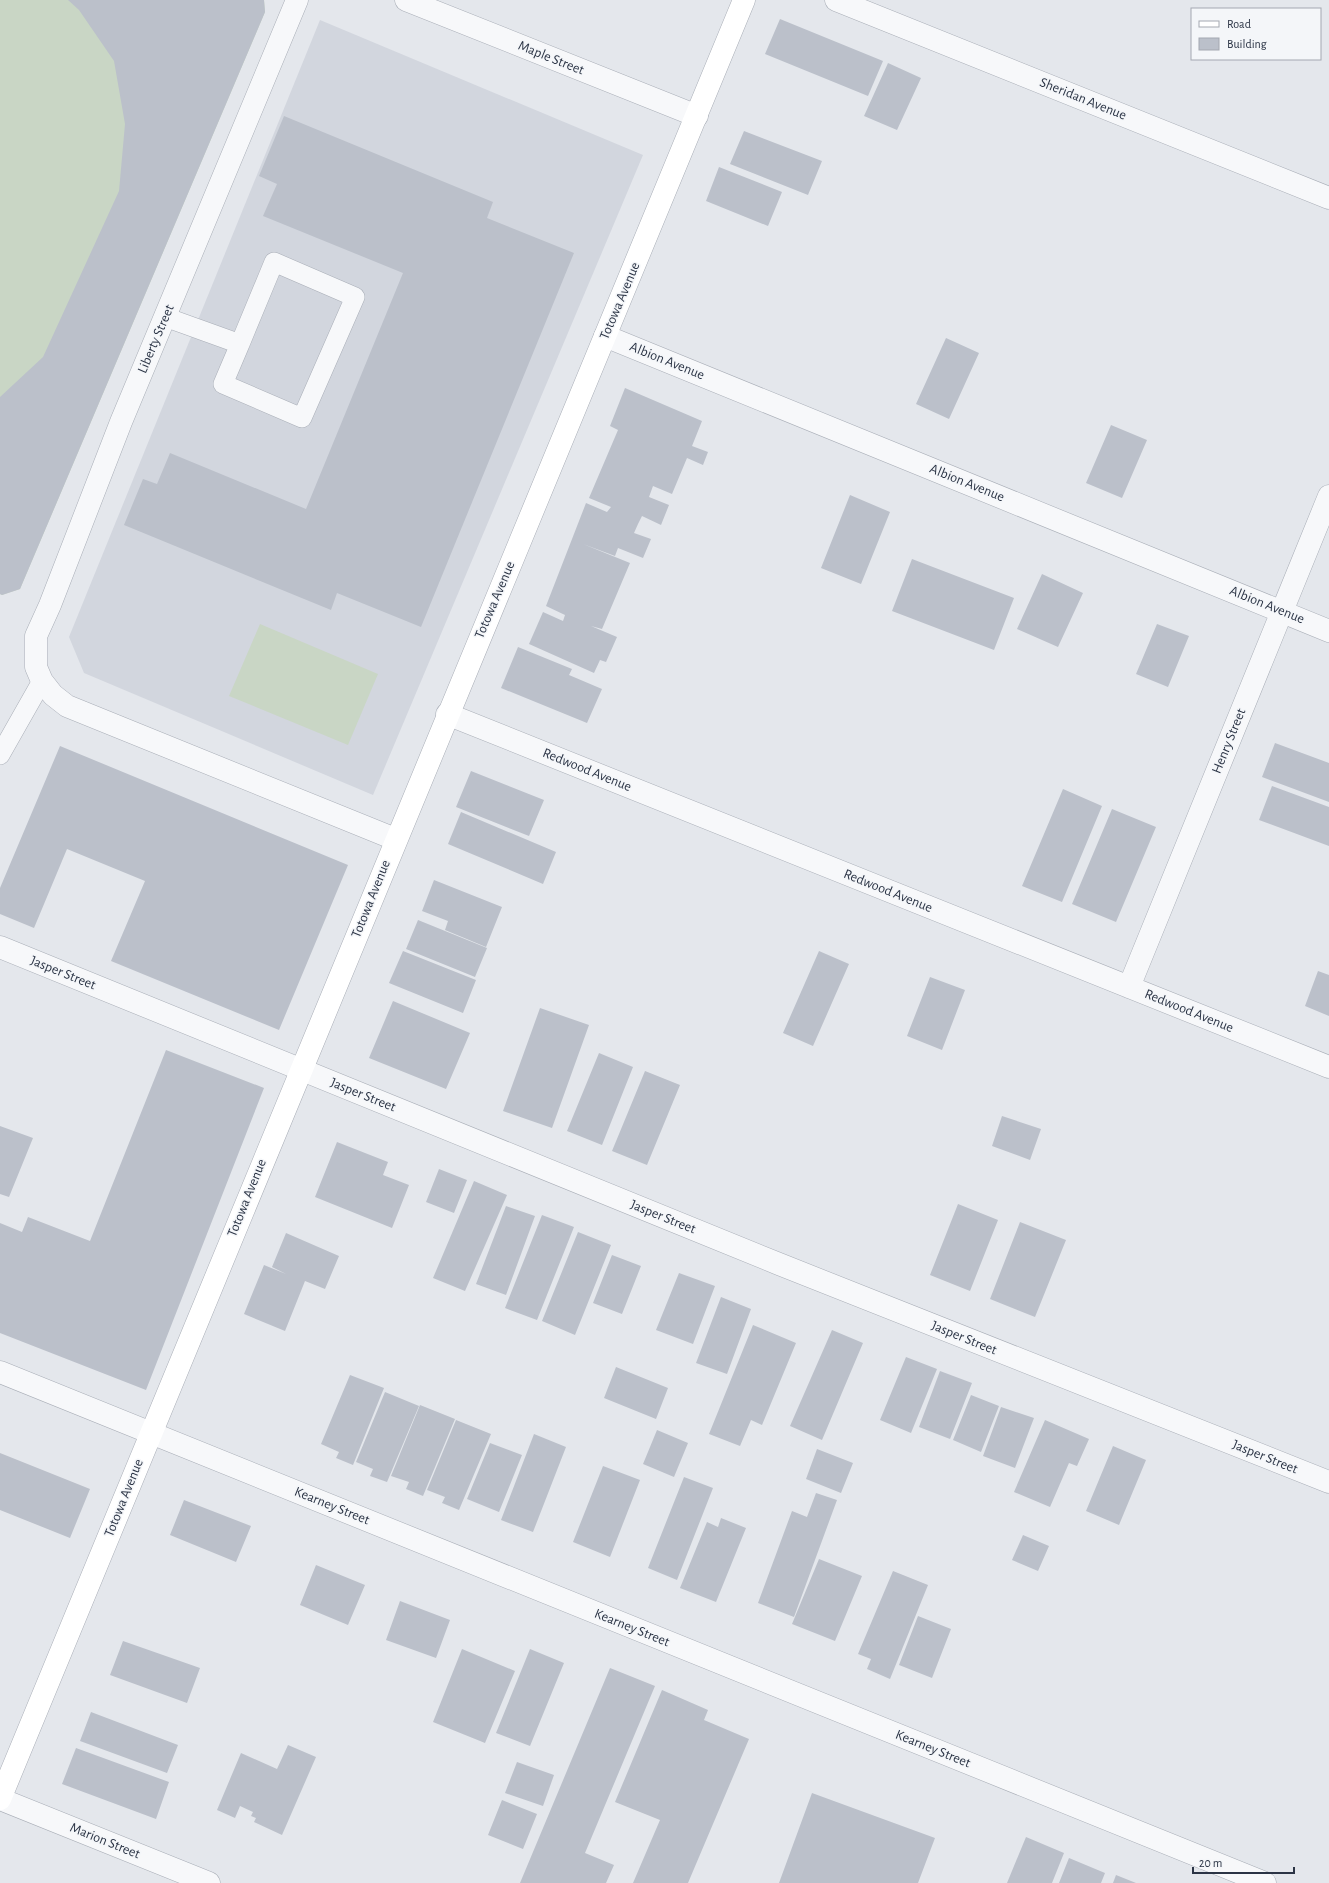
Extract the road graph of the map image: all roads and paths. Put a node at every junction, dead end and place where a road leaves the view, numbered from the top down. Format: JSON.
{"nodes":[{"id":1,"x":297,"y":0,"type":"edge"},
{"id":2,"x":406,"y":0,"type":"edge"},
{"id":3,"x":744,"y":0,"type":"edge"},
{"id":4,"x":836,"y":0,"type":"edge"},
{"id":5,"x":697,"y":116,"type":"junction"},
{"id":6,"x":1329,"y":198,"type":"edge"},
{"id":7,"x":165,"y":317,"type":"junction"},
{"id":8,"x":606,"y":336,"type":"junction"},
{"id":9,"x":240,"y":344,"type":"junction"},
{"id":10,"x":1329,"y":496,"type":"edge"},
{"id":11,"x":1282,"y":611,"type":"junction"},
{"id":12,"x":1329,"y":630,"type":"edge"},
{"id":13,"x":42,"y":681,"type":"junction"},
{"id":14,"x":447,"y":714,"type":"junction"},
{"id":15,"x":0,"y":755,"type":"edge"},
{"id":16,"x":395,"y":840,"type":"junction"},
{"id":17,"x":0,"y":947,"type":"edge"},
{"id":18,"x":1129,"y":987,"type":"junction"},
{"id":19,"x":1329,"y":1067,"type":"edge"},
{"id":20,"x":300,"y":1069,"type":"junction"},
{"id":21,"x":0,"y":1372,"type":"edge"},
{"id":22,"x":150,"y":1433,"type":"junction"},
{"id":23,"x":1329,"y":1482,"type":"edge"},
{"id":24,"x":0,"y":1799,"type":"edge"},
{"id":25,"x":209,"y":1883,"type":"edge"},
{"id":26,"x":1265,"y":1883,"type":"edge"}],
"edges":[{"from":1,"to":7,"type":"street","name":"Liberty Street"},
{"from":2,"to":5,"type":"street","name":"Maple Street"},
{"from":3,"to":5,"type":"street","name":"Totowa Avenue"},
{"from":4,"to":6,"type":"street","name":"Sheridan Avenue"},
{"from":5,"to":8,"type":"street","name":"Totowa Avenue"},
{"from":7,"to":9,"type":"lane"},
{"from":7,"to":13,"type":"street","name":"Liberty Street"},
{"from":8,"to":11,"type":"street","name":"Albion Avenue"},
{"from":8,"to":14,"type":"street","name":"Totowa Avenue"},
{"from":9,"to":9,"type":"lane"},
{"from":10,"to":11,"type":"street","name":"Henry Street"},
{"from":11,"to":12,"type":"street","name":"Albion Avenue"},
{"from":11,"to":18,"type":"street","name":"Henry Street"},
{"from":13,"to":15,"type":"lane"},
{"from":13,"to":16,"type":"street"},
{"from":14,"to":16,"type":"street","name":"Totowa Avenue"},
{"from":14,"to":18,"type":"street","name":"Redwood Avenue"},
{"from":16,"to":20,"type":"street","name":"Totowa Avenue"},
{"from":17,"to":20,"type":"street","name":"Jasper Street"},
{"from":18,"to":19,"type":"street","name":"Redwood Avenue"},
{"from":20,"to":22,"type":"street","name":"Totowa Avenue"},
{"from":20,"to":23,"type":"street","name":"Jasper Street"},
{"from":21,"to":22,"type":"street","name":"Kearney Street"},
{"from":22,"to":24,"type":"street","name":"Totowa Avenue"},
{"from":22,"to":26,"type":"street","name":"Kearney Street"},
{"from":24,"to":25,"type":"street","name":"Marion Street"}]}
